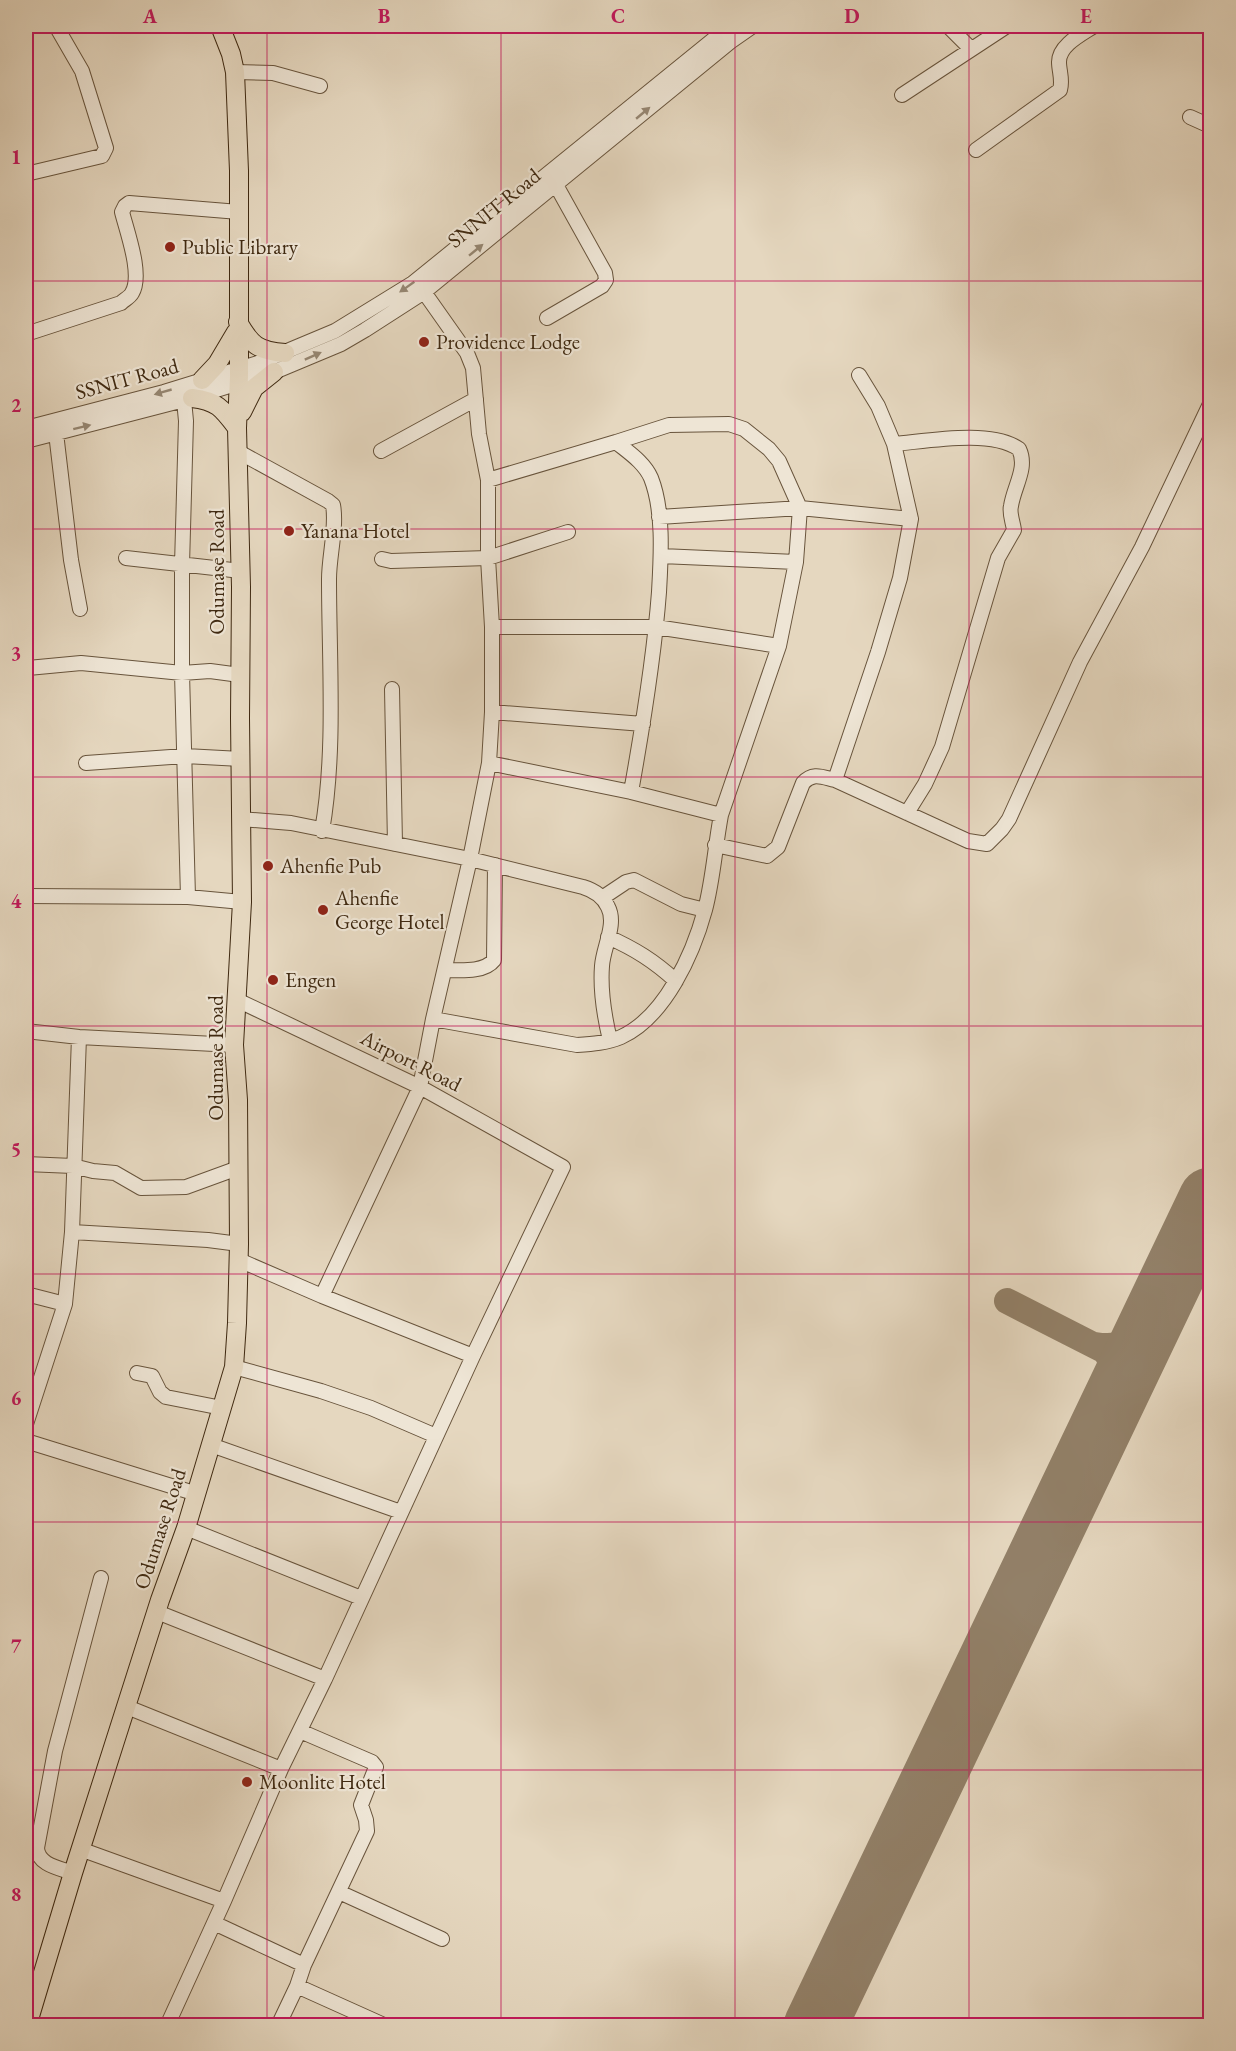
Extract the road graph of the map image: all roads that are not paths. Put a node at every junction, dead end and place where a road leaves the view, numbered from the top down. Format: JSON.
{"nodes":[{"id":1,"x":56,"y":26,"type":"edge"},
{"id":2,"x":220,"y":26,"type":"edge"},
{"id":3,"x":753,"y":26,"type":"edge"},
{"id":4,"x":948,"y":26,"type":"edge"},
{"id":5,"x":1007,"y":26,"type":"edge"},
{"id":6,"x":1094,"y":26,"type":"edge"},
{"id":7,"x":724,"y":27,"type":"edge"},
{"id":8,"x":971,"y":49,"type":"junction"},
{"id":9,"x":235,"y":72,"type":"junction"},
{"id":10,"x":320,"y":86,"type":"dead end"},
{"id":11,"x":902,"y":95,"type":"dead end"},
{"id":12,"x":1190,"y":117,"type":"dead end"},
{"id":13,"x":1210,"y":126,"type":"edge"},
{"id":14,"x":607,"y":134,"type":"junction"},
{"id":15,"x":588,"y":149,"type":"junction"},
{"id":16,"x":976,"y":150,"type":"dead end"},
{"id":17,"x":26,"y":174,"type":"edge"},
{"id":18,"x":556,"y":185,"type":"junction"},
{"id":19,"x":239,"y":212,"type":"junction"},
{"id":20,"x":424,"y":292,"type":"junction"},
{"id":21,"x":547,"y":318,"type":"dead end"},
{"id":22,"x":238,"y":324,"type":"junction"},
{"id":23,"x":26,"y":334,"type":"edge"},
{"id":24,"x":285,"y":353,"type":"junction"},
{"id":25,"x":274,"y":372,"type":"junction"},
{"id":26,"x":859,"y":375,"type":"dead end"},
{"id":27,"x":239,"y":376,"type":"junction"},
{"id":28,"x":202,"y":380,"type":"junction"},
{"id":29,"x":188,"y":399,"type":"junction"},
{"id":30,"x":476,"y":399,"type":"junction"},
{"id":31,"x":1210,"y":404,"type":"edge"},
{"id":32,"x":26,"y":428,"type":"edge"},
{"id":33,"x":237,"y":428,"type":"junction"},
{"id":34,"x":56,"y":434,"type":"junction"},
{"id":35,"x":26,"y":441,"type":"edge"},
{"id":36,"x":616,"y":442,"type":"junction"},
{"id":37,"x":894,"y":444,"type":"junction"},
{"id":38,"x":237,"y":451,"type":"junction"},
{"id":39,"x":381,"y":451,"type":"dead end"},
{"id":40,"x":488,"y":480,"type":"junction"},
{"id":41,"x":800,"y":508,"type":"junction"},
{"id":42,"x":659,"y":517,"type":"junction"},
{"id":43,"x":911,"y":519,"type":"junction"},
{"id":44,"x":568,"y":532,"type":"dead end"},
{"id":45,"x":661,"y":556,"type":"junction"},
{"id":46,"x":126,"y":558,"type":"dead end"},
{"id":47,"x":488,"y":558,"type":"junction"},
{"id":48,"x":382,"y":559,"type":"dead end"},
{"id":49,"x":796,"y":562,"type":"junction"},
{"id":50,"x":182,"y":565,"type":"junction"},
{"id":51,"x":241,"y":570,"type":"junction"},
{"id":52,"x":80,"y":609,"type":"dead end"},
{"id":53,"x":492,"y":627,"type":"junction"},
{"id":54,"x":656,"y":627,"type":"junction"},
{"id":55,"x":779,"y":646,"type":"junction"},
{"id":56,"x":26,"y":669,"type":"edge"},
{"id":57,"x":182,"y":673,"type":"junction"},
{"id":58,"x":240,"y":675,"type":"junction"},
{"id":59,"x":392,"y":689,"type":"dead end"},
{"id":60,"x":492,"y":712,"type":"junction"},
{"id":61,"x":643,"y":724,"type":"junction"},
{"id":62,"x":185,"y":756,"type":"junction"},
{"id":63,"x":241,"y":759,"type":"junction"},
{"id":64,"x":86,"y":763,"type":"dead end"},
{"id":65,"x":489,"y":763,"type":"junction"},
{"id":66,"x":835,"y":780,"type":"junction"},
{"id":67,"x":631,"y":792,"type":"junction"},
{"id":68,"x":908,"y":813,"type":"junction"},
{"id":69,"x":721,"y":815,"type":"junction"},
{"id":70,"x":240,"y":819,"type":"junction"},
{"id":71,"x":322,"y":831,"type":"junction"},
{"id":72,"x":395,"y":844,"type":"junction"},
{"id":73,"x":716,"y":845,"type":"junction"},
{"id":74,"x":470,"y":859,"type":"junction"},
{"id":75,"x":495,"y":865,"type":"junction"},
{"id":76,"x":26,"y":896,"type":"edge"},
{"id":77,"x":188,"y":897,"type":"junction"},
{"id":78,"x":602,"y":898,"type":"junction"},
{"id":79,"x":242,"y":902,"type":"junction"},
{"id":80,"x":705,"y":910,"type":"junction"},
{"id":81,"x":608,"y":937,"type":"junction"},
{"id":82,"x":445,"y":970,"type":"junction"},
{"id":83,"x":676,"y":981,"type":"junction"},
{"id":84,"x":237,"y":1000,"type":"junction"},
{"id":85,"x":433,"y":1019,"type":"junction"},
{"id":86,"x":26,"y":1030,"type":"edge"},
{"id":87,"x":79,"y":1037,"type":"junction"},
{"id":88,"x":610,"y":1040,"type":"junction"},
{"id":89,"x":234,"y":1045,"type":"junction"},
{"id":90,"x":420,"y":1087,"type":"junction"},
{"id":91,"x":26,"y":1164,"type":"edge"},
{"id":92,"x":73,"y":1166,"type":"junction"},
{"id":93,"x":238,"y":1168,"type":"junction"},
{"id":94,"x":72,"y":1232,"type":"junction"},
{"id":95,"x":239,"y":1252,"type":"junction"},
{"id":96,"x":26,"y":1294,"type":"edge"},
{"id":97,"x":322,"y":1296,"type":"junction"},
{"id":98,"x":64,"y":1305,"type":"junction"},
{"id":99,"x":472,"y":1356,"type":"junction"},
{"id":100,"x":234,"y":1367,"type":"junction"},
{"id":101,"x":137,"y":1373,"type":"dead end"},
{"id":102,"x":222,"y":1408,"type":"junction"},
{"id":103,"x":26,"y":1424,"type":"edge"},
{"id":104,"x":436,"y":1436,"type":"junction"},
{"id":105,"x":26,"y":1441,"type":"edge"},
{"id":106,"x":211,"y":1445,"type":"junction"},
{"id":107,"x":197,"y":1494,"type":"junction"},
{"id":108,"x":401,"y":1512,"type":"junction"},
{"id":109,"x":186,"y":1528,"type":"junction"},
{"id":110,"x":101,"y":1578,"type":"dead end"},
{"id":111,"x":361,"y":1598,"type":"junction"},
{"id":112,"x":157,"y":1612,"type":"junction"},
{"id":113,"x":326,"y":1679,"type":"junction"},
{"id":114,"x":127,"y":1707,"type":"junction"},
{"id":115,"x":300,"y":1731,"type":"junction"},
{"id":116,"x":281,"y":1769,"type":"junction"},
{"id":117,"x":80,"y":1849,"type":"junction"},
{"id":118,"x":73,"y":1873,"type":"junction"},
{"id":119,"x":339,"y":1892,"type":"junction"},
{"id":120,"x":224,"y":1901,"type":"junction"},
{"id":121,"x":214,"y":1923,"type":"junction"},
{"id":122,"x":442,"y":1939,"type":"dead end"},
{"id":123,"x":304,"y":1965,"type":"junction"},
{"id":124,"x":297,"y":1986,"type":"junction"},
{"id":125,"x":27,"y":2025,"type":"edge"},
{"id":126,"x":167,"y":2025,"type":"edge"},
{"id":127,"x":278,"y":2025,"type":"edge"},
{"id":128,"x":386,"y":2025,"type":"edge"}],
"edges":[{"from":1,"to":17,"type":"street"},
{"from":2,"to":9,"type":"main road","name":"Odumase Road"},
{"from":14,"to":3,"type":"street","name":"SNNIT Road","one_way":true},
{"from":4,"to":8,"type":"street"},
{"from":5,"to":8,"type":"street"},
{"from":6,"to":16,"type":"street"},
{"from":7,"to":14,"type":"street","name":"SNNIT Road"},
{"from":8,"to":11,"type":"street"},
{"from":9,"to":10,"type":"street"},
{"from":9,"to":19,"type":"main road","name":"Odumase Road"},
{"from":12,"to":13,"type":"street"},
{"from":14,"to":15,"type":"street","name":"SNNIT Road"},
{"from":15,"to":18,"type":"street","name":"SNNIT Road"},
{"from":15,"to":24,"type":"street","name":"SNNIT Road","one_way":true},
{"from":20,"to":18,"type":"street","name":"SNNIT Road","one_way":true},
{"from":18,"to":21,"type":"street"},
{"from":19,"to":22,"type":"main road","name":"Odumase Road"},
{"from":19,"to":23,"type":"street"},
{"from":25,"to":20,"type":"street","name":"SNNIT Road","one_way":true},
{"from":20,"to":30,"type":"street"},
{"from":22,"to":24,"type":"main road"},
{"from":22,"to":27,"type":"main road","name":"Odumase Road"},
{"from":22,"to":28,"type":"main road"},
{"from":24,"to":27,"type":"street","name":"SNNIT Road"},
{"from":25,"to":27,"type":"street","name":"SNNIT Road"},
{"from":25,"to":33,"type":"main road"},
{"from":26,"to":37,"type":"street"},
{"from":27,"to":28,"type":"street","name":"SSNIT Road"},
{"from":27,"to":29,"type":"street","name":"SSNIT Road"},
{"from":27,"to":33,"type":"main road","name":"Odumase Road"},
{"from":28,"to":32,"type":"street","name":"SSNIT Road","one_way":true},
{"from":29,"to":33,"type":"main road"},
{"from":34,"to":29,"type":"street","name":"SSNIT Road","one_way":true},
{"from":29,"to":50,"type":"street"},
{"from":30,"to":39,"type":"street"},
{"from":30,"to":40,"type":"street"},
{"from":31,"to":68,"type":"street"},
{"from":33,"to":38,"type":"main road","name":"Odumase Road"},
{"from":34,"to":35,"type":"street","name":"SSNIT Road"},
{"from":34,"to":52,"type":"street"},
{"from":36,"to":40,"type":"street"},
{"from":36,"to":41,"type":"street"},
{"from":36,"to":42,"type":"street"},
{"from":37,"to":43,"type":"street"},
{"from":37,"to":68,"type":"street"},
{"from":38,"to":51,"type":"main road","name":"Odumase Road"},
{"from":38,"to":71,"type":"street"},
{"from":40,"to":47,"type":"street"},
{"from":41,"to":42,"type":"street"},
{"from":41,"to":43,"type":"street"},
{"from":41,"to":49,"type":"street"},
{"from":42,"to":45,"type":"street"},
{"from":43,"to":66,"type":"street"},
{"from":44,"to":47,"type":"street"},
{"from":45,"to":49,"type":"street"},
{"from":45,"to":54,"type":"street"},
{"from":46,"to":50,"type":"street"},
{"from":47,"to":48,"type":"street"},
{"from":47,"to":53,"type":"street"},
{"from":49,"to":55,"type":"street"},
{"from":50,"to":51,"type":"street"},
{"from":50,"to":57,"type":"street"},
{"from":51,"to":58,"type":"main road","name":"Odumase Road"},
{"from":53,"to":54,"type":"street"},
{"from":53,"to":60,"type":"street"},
{"from":54,"to":55,"type":"street"},
{"from":54,"to":61,"type":"street"},
{"from":55,"to":69,"type":"street"},
{"from":56,"to":57,"type":"street"},
{"from":57,"to":58,"type":"street"},
{"from":57,"to":62,"type":"street"},
{"from":58,"to":63,"type":"main road","name":"Odumase Road"},
{"from":59,"to":72,"type":"street"},
{"from":60,"to":61,"type":"street"},
{"from":60,"to":65,"type":"street"},
{"from":61,"to":67,"type":"street"},
{"from":62,"to":63,"type":"street"},
{"from":62,"to":64,"type":"street"},
{"from":62,"to":77,"type":"street"},
{"from":63,"to":70,"type":"main road","name":"Odumase Road"},
{"from":65,"to":67,"type":"street"},
{"from":65,"to":74,"type":"street"},
{"from":66,"to":68,"type":"street"},
{"from":66,"to":73,"type":"street"},
{"from":67,"to":69,"type":"street"},
{"from":69,"to":73,"type":"street"},
{"from":70,"to":71,"type":"street"},
{"from":70,"to":79,"type":"main road","name":"Odumase Road"},
{"from":71,"to":72,"type":"street"},
{"from":72,"to":74,"type":"street"},
{"from":73,"to":80,"type":"street"},
{"from":74,"to":75,"type":"street"},
{"from":74,"to":82,"type":"street"},
{"from":75,"to":78,"type":"street"},
{"from":75,"to":82,"type":"street"},
{"from":76,"to":77,"type":"street"},
{"from":77,"to":79,"type":"street"},
{"from":78,"to":80,"type":"street"},
{"from":78,"to":81,"type":"street"},
{"from":79,"to":84,"type":"main road","name":"Odumase Road"},
{"from":80,"to":83,"type":"street"},
{"from":81,"to":83,"type":"street"},
{"from":81,"to":88,"type":"street"},
{"from":82,"to":85,"type":"street"},
{"from":83,"to":88,"type":"street"},
{"from":84,"to":89,"type":"main road","name":"Odumase Road"},
{"from":84,"to":90,"type":"street","name":"Airport Road"},
{"from":85,"to":88,"type":"street"},
{"from":85,"to":90,"type":"street"},
{"from":86,"to":87,"type":"street"},
{"from":87,"to":89,"type":"street"},
{"from":87,"to":92,"type":"street"},
{"from":89,"to":93,"type":"main road","name":"Odumase Road"},
{"from":90,"to":97,"type":"street"},
{"from":90,"to":99,"type":"street","name":"Airport Road"},
{"from":91,"to":92,"type":"street"},
{"from":92,"to":93,"type":"street"},
{"from":92,"to":94,"type":"street"},
{"from":93,"to":95,"type":"main road","name":"Odumase Road"},
{"from":94,"to":95,"type":"street"},
{"from":94,"to":98,"type":"street"},
{"from":95,"to":97,"type":"street"},
{"from":95,"to":100,"type":"main road","name":"Odumase Road"},
{"from":96,"to":98,"type":"street"},
{"from":97,"to":99,"type":"street"},
{"from":98,"to":103,"type":"street"},
{"from":99,"to":104,"type":"street"},
{"from":100,"to":102,"type":"main road","name":"Odumase Road"},
{"from":100,"to":104,"type":"street"},
{"from":101,"to":102,"type":"street"},
{"from":102,"to":106,"type":"main road","name":"Odumase Road"},
{"from":104,"to":108,"type":"street"},
{"from":105,"to":107,"type":"street"},
{"from":106,"to":107,"type":"main road","name":"Odumase Road"},
{"from":106,"to":108,"type":"street"},
{"from":107,"to":109,"type":"main road","name":"Odumase Road"},
{"from":108,"to":111,"type":"street"},
{"from":109,"to":111,"type":"street"},
{"from":109,"to":112,"type":"main road","name":"Odumase Road"},
{"from":110,"to":118,"type":"street"},
{"from":111,"to":113,"type":"street"},
{"from":112,"to":113,"type":"street"},
{"from":112,"to":114,"type":"main road","name":"Odumase Road"},
{"from":113,"to":115,"type":"street"},
{"from":114,"to":116,"type":"street"},
{"from":114,"to":117,"type":"main road","name":"Odumase Road"},
{"from":115,"to":116,"type":"street"},
{"from":115,"to":119,"type":"street"},
{"from":116,"to":120,"type":"street"},
{"from":117,"to":118,"type":"main road","name":"Odumase Road"},
{"from":117,"to":120,"type":"street"},
{"from":118,"to":125,"type":"main road","name":"Odumase Road"},
{"from":119,"to":122,"type":"street"},
{"from":119,"to":123,"type":"street"},
{"from":120,"to":121,"type":"street"},
{"from":121,"to":123,"type":"street"},
{"from":121,"to":126,"type":"street"},
{"from":123,"to":124,"type":"street"},
{"from":124,"to":127,"type":"street"},
{"from":124,"to":128,"type":"street"}]}
